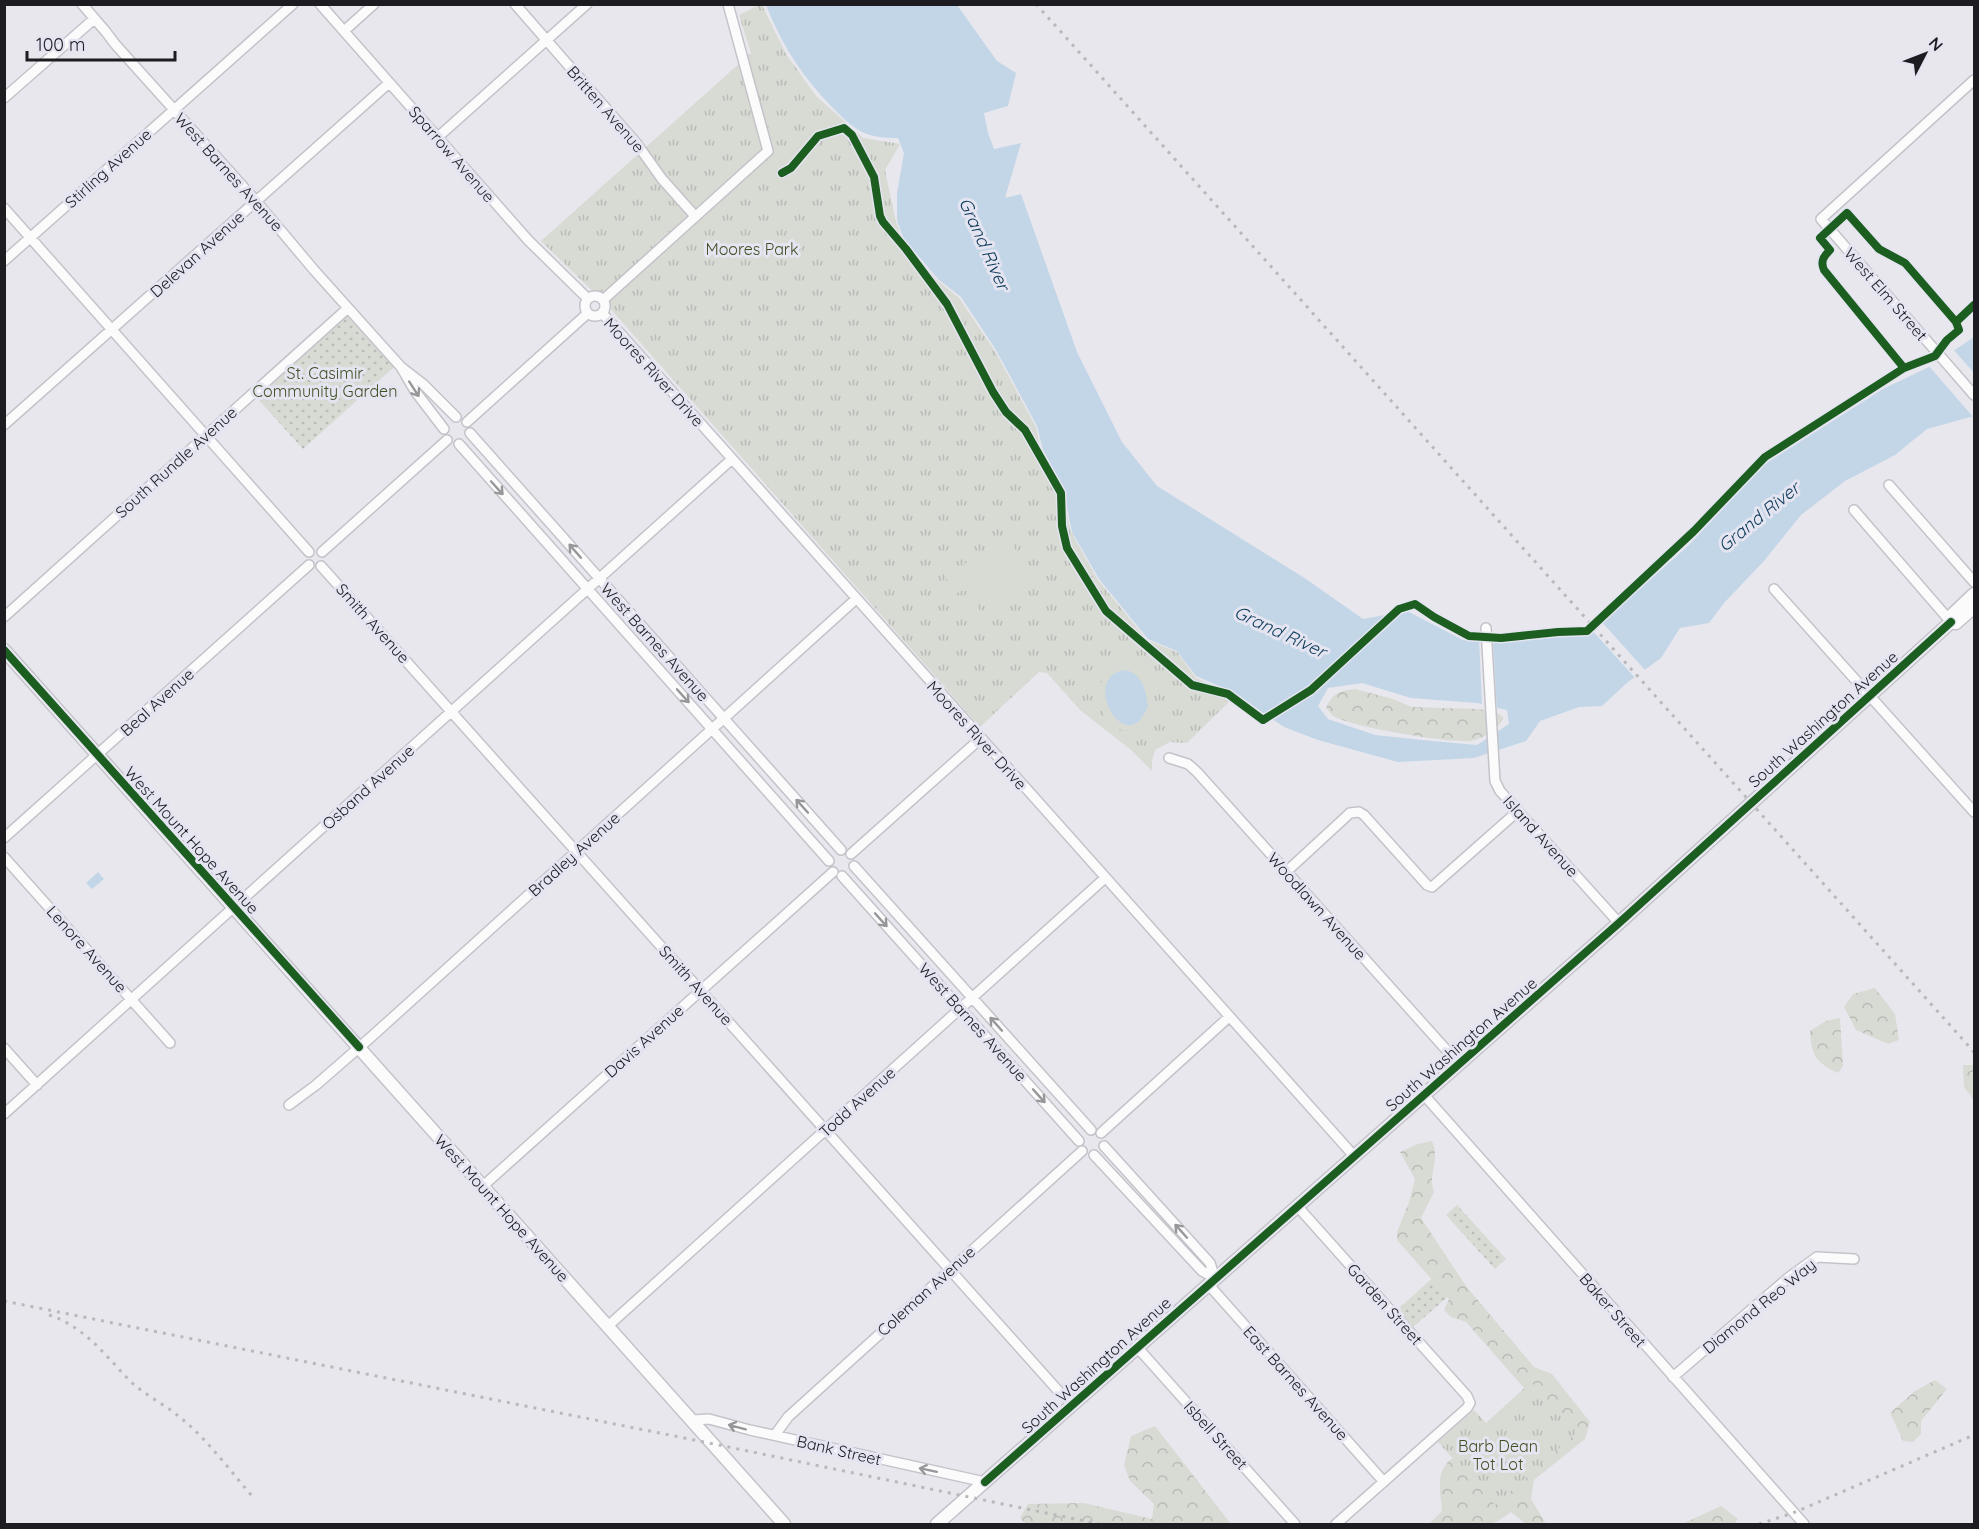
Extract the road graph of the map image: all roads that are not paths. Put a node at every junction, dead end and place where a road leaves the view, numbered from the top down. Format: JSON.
{"nodes":[{"id":1,"x":82,"y":4,"type":"edge"},
{"id":2,"x":293,"y":4,"type":"edge"},
{"id":3,"x":320,"y":4,"type":"edge"},
{"id":4,"x":374,"y":4,"type":"edge"},
{"id":5,"x":515,"y":4,"type":"edge"},
{"id":6,"x":587,"y":4,"type":"edge"},
{"id":7,"x":728,"y":4,"type":"edge"},
{"id":8,"x":94,"y":19,"type":"junction"},
{"id":9,"x":344,"y":31,"type":"junction"},
{"id":10,"x":547,"y":41,"type":"junction"},
{"id":11,"x":1974,"y":80,"type":"edge"},
{"id":12,"x":389,"y":83,"type":"junction"},
{"id":13,"x":4,"y":98,"type":"edge"},
{"id":14,"x":174,"y":110,"type":"junction"},
{"id":15,"x":438,"y":137,"type":"junction"},
{"id":16,"x":256,"y":201,"type":"junction"},
{"id":17,"x":4,"y":208,"type":"edge"},
{"id":18,"x":695,"y":216,"type":"junction"},
{"id":19,"x":31,"y":237,"type":"junction"},
{"id":20,"x":4,"y":261,"type":"edge"},
{"id":21,"x":588,"y":299,"type":"junction"},
{"id":22,"x":603,"y":300,"type":"junction"},
{"id":23,"x":348,"y":308,"type":"junction"},
{"id":24,"x":588,"y":313,"type":"junction"},
{"id":25,"x":602,"y":313,"type":"junction"},
{"id":26,"x":112,"y":329,"type":"junction"},
{"id":27,"x":401,"y":367,"type":"junction"},
{"id":28,"x":1974,"y":395,"type":"edge"},
{"id":29,"x":456,"y":417,"type":"junction"},
{"id":30,"x":467,"y":422,"type":"junction"},
{"id":31,"x":4,"y":425,"type":"edge"},
{"id":32,"x":444,"y":429,"type":"junction"},
{"id":33,"x":470,"y":433,"type":"junction"},
{"id":34,"x":206,"y":436,"type":"junction"},
{"id":35,"x":447,"y":440,"type":"junction"},
{"id":36,"x":459,"y":444,"type":"junction"},
{"id":37,"x":732,"y":459,"type":"junction"},
{"id":38,"x":1889,"y":485,"type":"dead end"},
{"id":39,"x":1854,"y":510,"type":"dead end"},
{"id":40,"x":309,"y":552,"type":"junction"},
{"id":41,"x":322,"y":552,"type":"junction"},
{"id":42,"x":309,"y":564,"type":"junction"},
{"id":43,"x":321,"y":566,"type":"junction"},
{"id":44,"x":599,"y":579,"type":"junction"},
{"id":45,"x":1974,"y":582,"type":"edge"},
{"id":46,"x":1774,"y":589,"type":"dead end"},
{"id":47,"x":588,"y":590,"type":"junction"},
{"id":48,"x":1974,"y":594,"type":"edge"},
{"id":49,"x":856,"y":599,"type":"junction"},
{"id":50,"x":1974,"y":608,"type":"edge"},
{"id":51,"x":4,"y":617,"type":"edge"},
{"id":52,"x":1951,"y":622,"type":"junction"},
{"id":53,"x":1486,"y":628,"type":"dead end"},
{"id":54,"x":4,"y":650,"type":"edge"},
{"id":55,"x":1869,"y":695,"type":"junction"},
{"id":56,"x":452,"y":711,"type":"junction"},
{"id":57,"x":724,"y":718,"type":"junction"},
{"id":58,"x":712,"y":729,"type":"junction"},
{"id":59,"x":980,"y":739,"type":"junction"},
{"id":60,"x":98,"y":755,"type":"junction"},
{"id":61,"x":1169,"y":758,"type":"dead end"},
{"id":62,"x":1518,"y":811,"type":"junction"},
{"id":63,"x":1974,"y":812,"type":"edge"},
{"id":64,"x":4,"y":838,"type":"edge"},
{"id":65,"x":841,"y":850,"type":"junction"},
{"id":66,"x":576,"y":851,"type":"junction"},
{"id":67,"x":851,"y":854,"type":"junction"},
{"id":68,"x":4,"y":856,"type":"edge"},
{"id":69,"x":829,"y":861,"type":"junction"},
{"id":70,"x":854,"y":866,"type":"junction"},
{"id":71,"x":1286,"y":872,"type":"junction"},
{"id":72,"x":837,"y":874,"type":"junction"},
{"id":73,"x":1105,"y":878,"type":"junction"},
{"id":74,"x":235,"y":908,"type":"junction"},
{"id":75,"x":1619,"y":923,"type":"junction"},
{"id":76,"x":701,"y":990,"type":"junction"},
{"id":77,"x":972,"y":998,"type":"junction"},
{"id":78,"x":133,"y":1000,"type":"junction"},
{"id":79,"x":961,"y":1009,"type":"junction"},
{"id":80,"x":1229,"y":1017,"type":"junction"},
{"id":81,"x":170,"y":1043,"type":"dead end"},
{"id":82,"x":359,"y":1047,"type":"junction"},
{"id":83,"x":4,"y":1048,"type":"edge"},
{"id":84,"x":1459,"y":1064,"type":"junction"},
{"id":85,"x":37,"y":1085,"type":"junction"},
{"id":86,"x":1424,"y":1095,"type":"junction"},
{"id":87,"x":289,"y":1105,"type":"dead end"},
{"id":88,"x":4,"y":1114,"type":"edge"},
{"id":89,"x":825,"y":1130,"type":"junction"},
{"id":90,"x":1091,"y":1130,"type":"junction"},
{"id":91,"x":1101,"y":1133,"type":"junction"},
{"id":92,"x":1079,"y":1141,"type":"junction"},
{"id":93,"x":1104,"y":1146,"type":"junction"},
{"id":94,"x":1082,"y":1151,"type":"junction"},
{"id":95,"x":1094,"y":1155,"type":"junction"},
{"id":96,"x":1354,"y":1156,"type":"junction"},
{"id":97,"x":483,"y":1186,"type":"junction"},
{"id":98,"x":1298,"y":1206,"type":"junction"},
{"id":99,"x":1854,"y":1259,"type":"dead end"},
{"id":100,"x":950,"y":1270,"type":"junction"},
{"id":101,"x":1211,"y":1281,"type":"junction"},
{"id":102,"x":608,"y":1326,"type":"junction"},
{"id":103,"x":1137,"y":1347,"type":"junction"},
{"id":104,"x":1673,"y":1377,"type":"junction"},
{"id":105,"x":1073,"y":1403,"type":"junction"},
{"id":106,"x":693,"y":1420,"type":"junction"},
{"id":107,"x":775,"y":1435,"type":"junction"},
{"id":108,"x":985,"y":1482,"type":"junction"},
{"id":109,"x":1384,"y":1482,"type":"junction"},
{"id":110,"x":784,"y":1524,"type":"edge"},
{"id":111,"x":937,"y":1524,"type":"edge"},
{"id":112,"x":1295,"y":1524,"type":"edge"},
{"id":113,"x":1336,"y":1524,"type":"edge"},
{"id":114,"x":1803,"y":1524,"type":"edge"}],
"edges":[{"from":1,"to":8,"type":"street","name":"West Barnes Avenue"},
{"from":2,"to":14,"type":"street","name":"Stirling Avenue"},
{"from":3,"to":9,"type":"street","name":"Sparrow Avenue"},
{"from":4,"to":9,"type":"street"},
{"from":5,"to":10,"type":"street","name":"Britten Avenue"},
{"from":6,"to":10,"type":"street"},
{"from":7,"to":18,"type":"street"},
{"from":8,"to":13,"type":"street"},
{"from":8,"to":14,"type":"street","name":"West Barnes Avenue"},
{"from":9,"to":12,"type":"street","name":"Sparrow Avenue"},
{"from":10,"to":15,"type":"street"},
{"from":10,"to":18,"type":"street","name":"Britten Avenue"},
{"from":11,"to":28,"type":"street","name":"West Elm Street"},
{"from":12,"to":15,"type":"street","name":"Sparrow Avenue"},
{"from":12,"to":16,"type":"street","name":"Delevan Avenue"},
{"from":14,"to":16,"type":"street","name":"West Barnes Avenue"},
{"from":14,"to":19,"type":"street","name":"Stirling Avenue"},
{"from":15,"to":21,"type":"street","name":"Sparrow Avenue"},
{"from":16,"to":23,"type":"street","name":"West Barnes Avenue"},
{"from":16,"to":26,"type":"street","name":"Delevan Avenue"},
{"from":17,"to":19,"type":"street"},
{"from":18,"to":22,"type":"street"},
{"from":19,"to":20,"type":"street","name":"Stirling Avenue"},
{"from":19,"to":26,"type":"street"},
{"from":21,"to":22,"type":"street"},
{"from":21,"to":24,"type":"street"},
{"from":22,"to":25,"type":"street"},
{"from":23,"to":27,"type":"street","name":"West Barnes Avenue"},
{"from":23,"to":34,"type":"street","name":"South Rundle Avenue"},
{"from":24,"to":25,"type":"street"},
{"from":24,"to":30,"type":"street"},
{"from":25,"to":37,"type":"street","name":"Moores River Drive"},
{"from":26,"to":31,"type":"street","name":"Delevan Avenue"},
{"from":26,"to":34,"type":"street"},
{"from":27,"to":29,"type":"street","name":"West Barnes Avenue"},
{"from":27,"to":32,"type":"street","name":"West Barnes Avenue","one_way":true},
{"from":29,"to":30,"type":"street"},
{"from":29,"to":32,"type":"street"},
{"from":30,"to":33,"type":"street"},
{"from":32,"to":35,"type":"street"},
{"from":33,"to":36,"type":"street"},
{"from":44,"to":33,"type":"street","name":"West Barnes Avenue","one_way":true},
{"from":34,"to":40,"type":"street"},
{"from":34,"to":51,"type":"street","name":"South Rundle Avenue"},
{"from":35,"to":36,"type":"street"},
{"from":35,"to":41,"type":"street"},
{"from":36,"to":47,"type":"street","name":"West Barnes Avenue","one_way":true},
{"from":37,"to":44,"type":"street","name":"Osband Avenue"},
{"from":37,"to":49,"type":"street","name":"Moores River Drive"},
{"from":38,"to":45,"type":"street"},
{"from":39,"to":52,"type":"street"},
{"from":40,"to":41,"type":"street"},
{"from":40,"to":42,"type":"street"},
{"from":41,"to":43,"type":"street"},
{"from":42,"to":43,"type":"street"},
{"from":42,"to":60,"type":"street","name":"Beal Avenue"},
{"from":43,"to":56,"type":"street","name":"Smith Avenue"},
{"from":44,"to":47,"type":"street","name":"Osband Avenue"},
{"from":44,"to":57,"type":"street","name":"West Barnes Avenue"},
{"from":46,"to":55,"type":"street"},
{"from":47,"to":56,"type":"street","name":"Osband Avenue"},
{"from":47,"to":58,"type":"street","name":"West Barnes Avenue","one_way":true},
{"from":48,"to":52,"type":"street","name":"South Washington Avenue"},
{"from":49,"to":57,"type":"street","name":"Bradley Avenue"},
{"from":49,"to":59,"type":"street","name":"Moores River Drive"},
{"from":50,"to":52,"type":"street","name":"South Washington Avenue"},
{"from":52,"to":55,"type":"street","name":"South Washington Avenue"},
{"from":53,"to":62,"type":"street","name":"Island Avenue"},
{"from":54,"to":60,"type":"street","name":"West Mount Hope Avenue"},
{"from":55,"to":63,"type":"street"},
{"from":55,"to":75,"type":"street","name":"South Washington Avenue"},
{"from":56,"to":66,"type":"street","name":"Smith Avenue"},
{"from":56,"to":74,"type":"street","name":"Osband Avenue"},
{"from":57,"to":58,"type":"street","name":"Bradley Avenue"},
{"from":65,"to":57,"type":"street","name":"West Barnes Avenue","one_way":true},
{"from":58,"to":66,"type":"street","name":"Bradley Avenue"},
{"from":58,"to":69,"type":"street","name":"West Barnes Avenue"},
{"from":59,"to":67,"type":"street"},
{"from":59,"to":73,"type":"street","name":"Moores River Drive"},
{"from":60,"to":64,"type":"street","name":"Beal Avenue"},
{"from":60,"to":74,"type":"street","name":"West Mount Hope Avenue"},
{"from":61,"to":71,"type":"street","name":"Woodlawn Avenue"},
{"from":62,"to":71,"type":"street"},
{"from":62,"to":75,"type":"street","name":"Island Avenue"},
{"from":65,"to":67,"type":"street"},
{"from":65,"to":69,"type":"street"},
{"from":66,"to":76,"type":"street","name":"Smith Avenue"},
{"from":66,"to":82,"type":"street","name":"Bradley Avenue"},
{"from":67,"to":70,"type":"street"},
{"from":68,"to":78,"type":"street","name":"Lenore Avenue"},
{"from":69,"to":72,"type":"street"},
{"from":70,"to":72,"type":"street"},
{"from":70,"to":77,"type":"street","name":"West Barnes Avenue"},
{"from":71,"to":84,"type":"street","name":"Woodlawn Avenue"},
{"from":72,"to":76,"type":"street","name":"Davis Avenue"},
{"from":72,"to":79,"type":"street","name":"West Barnes Avenue","one_way":true},
{"from":73,"to":77,"type":"street","name":"Todd Avenue"},
{"from":73,"to":80,"type":"street","name":"Moores River Drive"},
{"from":74,"to":78,"type":"street","name":"Osband Avenue"},
{"from":74,"to":82,"type":"street","name":"West Mount Hope Avenue"},
{"from":75,"to":84,"type":"street","name":"South Washington Avenue"},
{"from":76,"to":89,"type":"street","name":"Smith Avenue"},
{"from":76,"to":97,"type":"street","name":"Davis Avenue"},
{"from":77,"to":79,"type":"street","name":"Todd Avenue"},
{"from":90,"to":77,"type":"street","name":"West Barnes Avenue","one_way":true},
{"from":78,"to":81,"type":"street","name":"Lenore Avenue"},
{"from":78,"to":85,"type":"street","name":"Osband Avenue"},
{"from":79,"to":89,"type":"street","name":"Todd Avenue"},
{"from":79,"to":92,"type":"street","name":"West Barnes Avenue","one_way":true},
{"from":80,"to":91,"type":"street"},
{"from":80,"to":96,"type":"street","name":"Moores River Drive"},
{"from":82,"to":87,"type":"street","name":"Bradley Avenue"},
{"from":82,"to":97,"type":"street","name":"West Mount Hope Avenue"},
{"from":83,"to":85,"type":"street"},
{"from":84,"to":86,"type":"street","name":"South Washington Avenue"},
{"from":85,"to":88,"type":"street","name":"Osband Avenue"},
{"from":86,"to":96,"type":"street","name":"South Washington Avenue"},
{"from":86,"to":104,"type":"street","name":"Baker Street"},
{"from":89,"to":100,"type":"street","name":"Smith Avenue"},
{"from":89,"to":102,"type":"street","name":"Todd Avenue"},
{"from":90,"to":91,"type":"street"},
{"from":90,"to":92,"type":"street"},
{"from":91,"to":93,"type":"street"},
{"from":92,"to":94,"type":"street"},
{"from":93,"to":95,"type":"street"},
{"from":101,"to":93,"type":"street","one_way":true},
{"from":94,"to":95,"type":"street"},
{"from":94,"to":100,"type":"street","name":"Coleman Avenue"},
{"from":95,"to":101,"type":"street"},
{"from":96,"to":98,"type":"street","name":"South Washington Avenue"},
{"from":97,"to":102,"type":"street","name":"West Mount Hope Avenue"},
{"from":98,"to":101,"type":"street","name":"South Washington Avenue"},
{"from":98,"to":109,"type":"street","name":"Garden Street"},
{"from":99,"to":104,"type":"street","name":"Diamond Reo Way"},
{"from":100,"to":105,"type":"street","name":"Smith Avenue"},
{"from":100,"to":107,"type":"street","name":"Coleman Avenue"},
{"from":101,"to":103,"type":"street","name":"South Washington Avenue"},
{"from":101,"to":109,"type":"street","name":"East Barnes Avenue"},
{"from":102,"to":106,"type":"street","name":"West Mount Hope Avenue"},
{"from":103,"to":105,"type":"street","name":"South Washington Avenue"},
{"from":103,"to":112,"type":"street","name":"Isbell Street"},
{"from":104,"to":114,"type":"street","name":"Baker Street"},
{"from":105,"to":108,"type":"street","name":"South Washington Avenue"},
{"from":107,"to":106,"type":"street","name":"Bank Street","one_way":true},
{"from":106,"to":110,"type":"street","name":"West Mount Hope Avenue"},
{"from":108,"to":107,"type":"street","name":"Bank Street","one_way":true},
{"from":108,"to":111,"type":"street","name":"South Washington Avenue"},
{"from":109,"to":113,"type":"street"}]}
